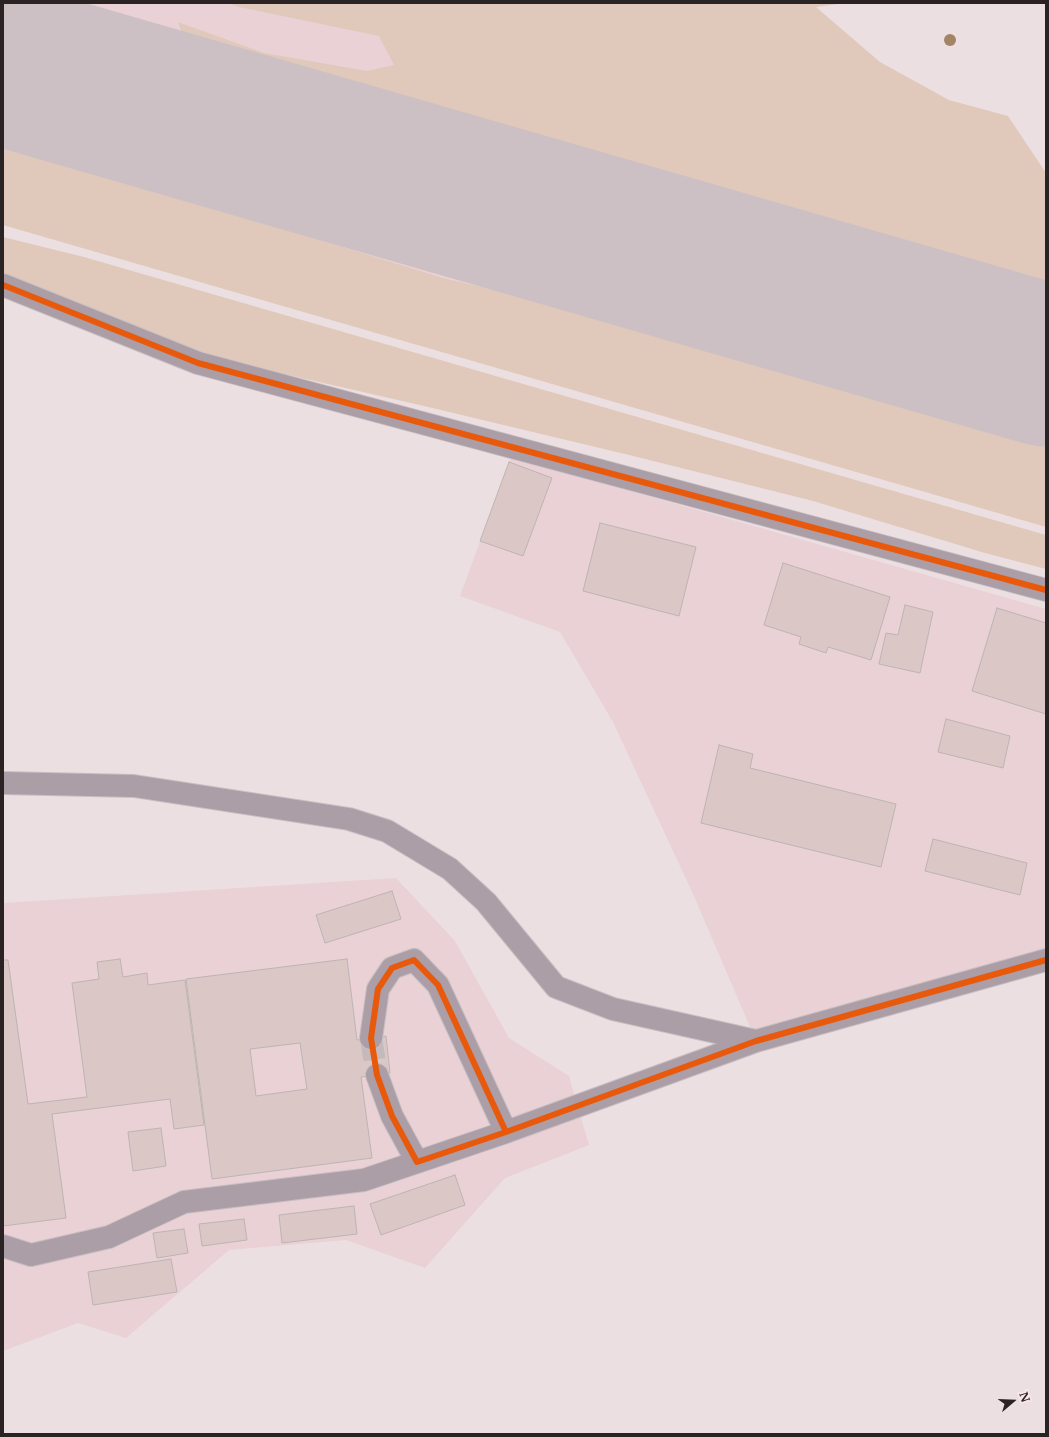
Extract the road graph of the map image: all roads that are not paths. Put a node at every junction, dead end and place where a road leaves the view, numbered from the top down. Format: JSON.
{"nodes":[{"id":1,"x":3,"y":285,"type":"edge"},
{"id":2,"x":1046,"y":590,"type":"edge"},
{"id":3,"x":3,"y":783,"type":"edge"},
{"id":4,"x":1046,"y":960,"type":"edge"},
{"id":5,"x":371,"y":1038,"type":"tunnel mouth"},
{"id":6,"x":756,"y":1042,"type":"junction"},
{"id":7,"x":377,"y":1075,"type":"tunnel mouth"},
{"id":8,"x":506,"y":1132,"type":"junction"},
{"id":9,"x":417,"y":1162,"type":"junction"},
{"id":10,"x":3,"y":1246,"type":"edge"}],
"edges":[{"from":1,"to":2,"type":"street"},
{"from":3,"to":6,"type":"street"},
{"from":4,"to":6,"type":"street"},
{"from":5,"to":8,"type":"street"},
{"from":6,"to":8,"type":"street"},
{"from":7,"to":9,"type":"street"},
{"from":8,"to":9,"type":"street"},
{"from":9,"to":10,"type":"street"}]}
